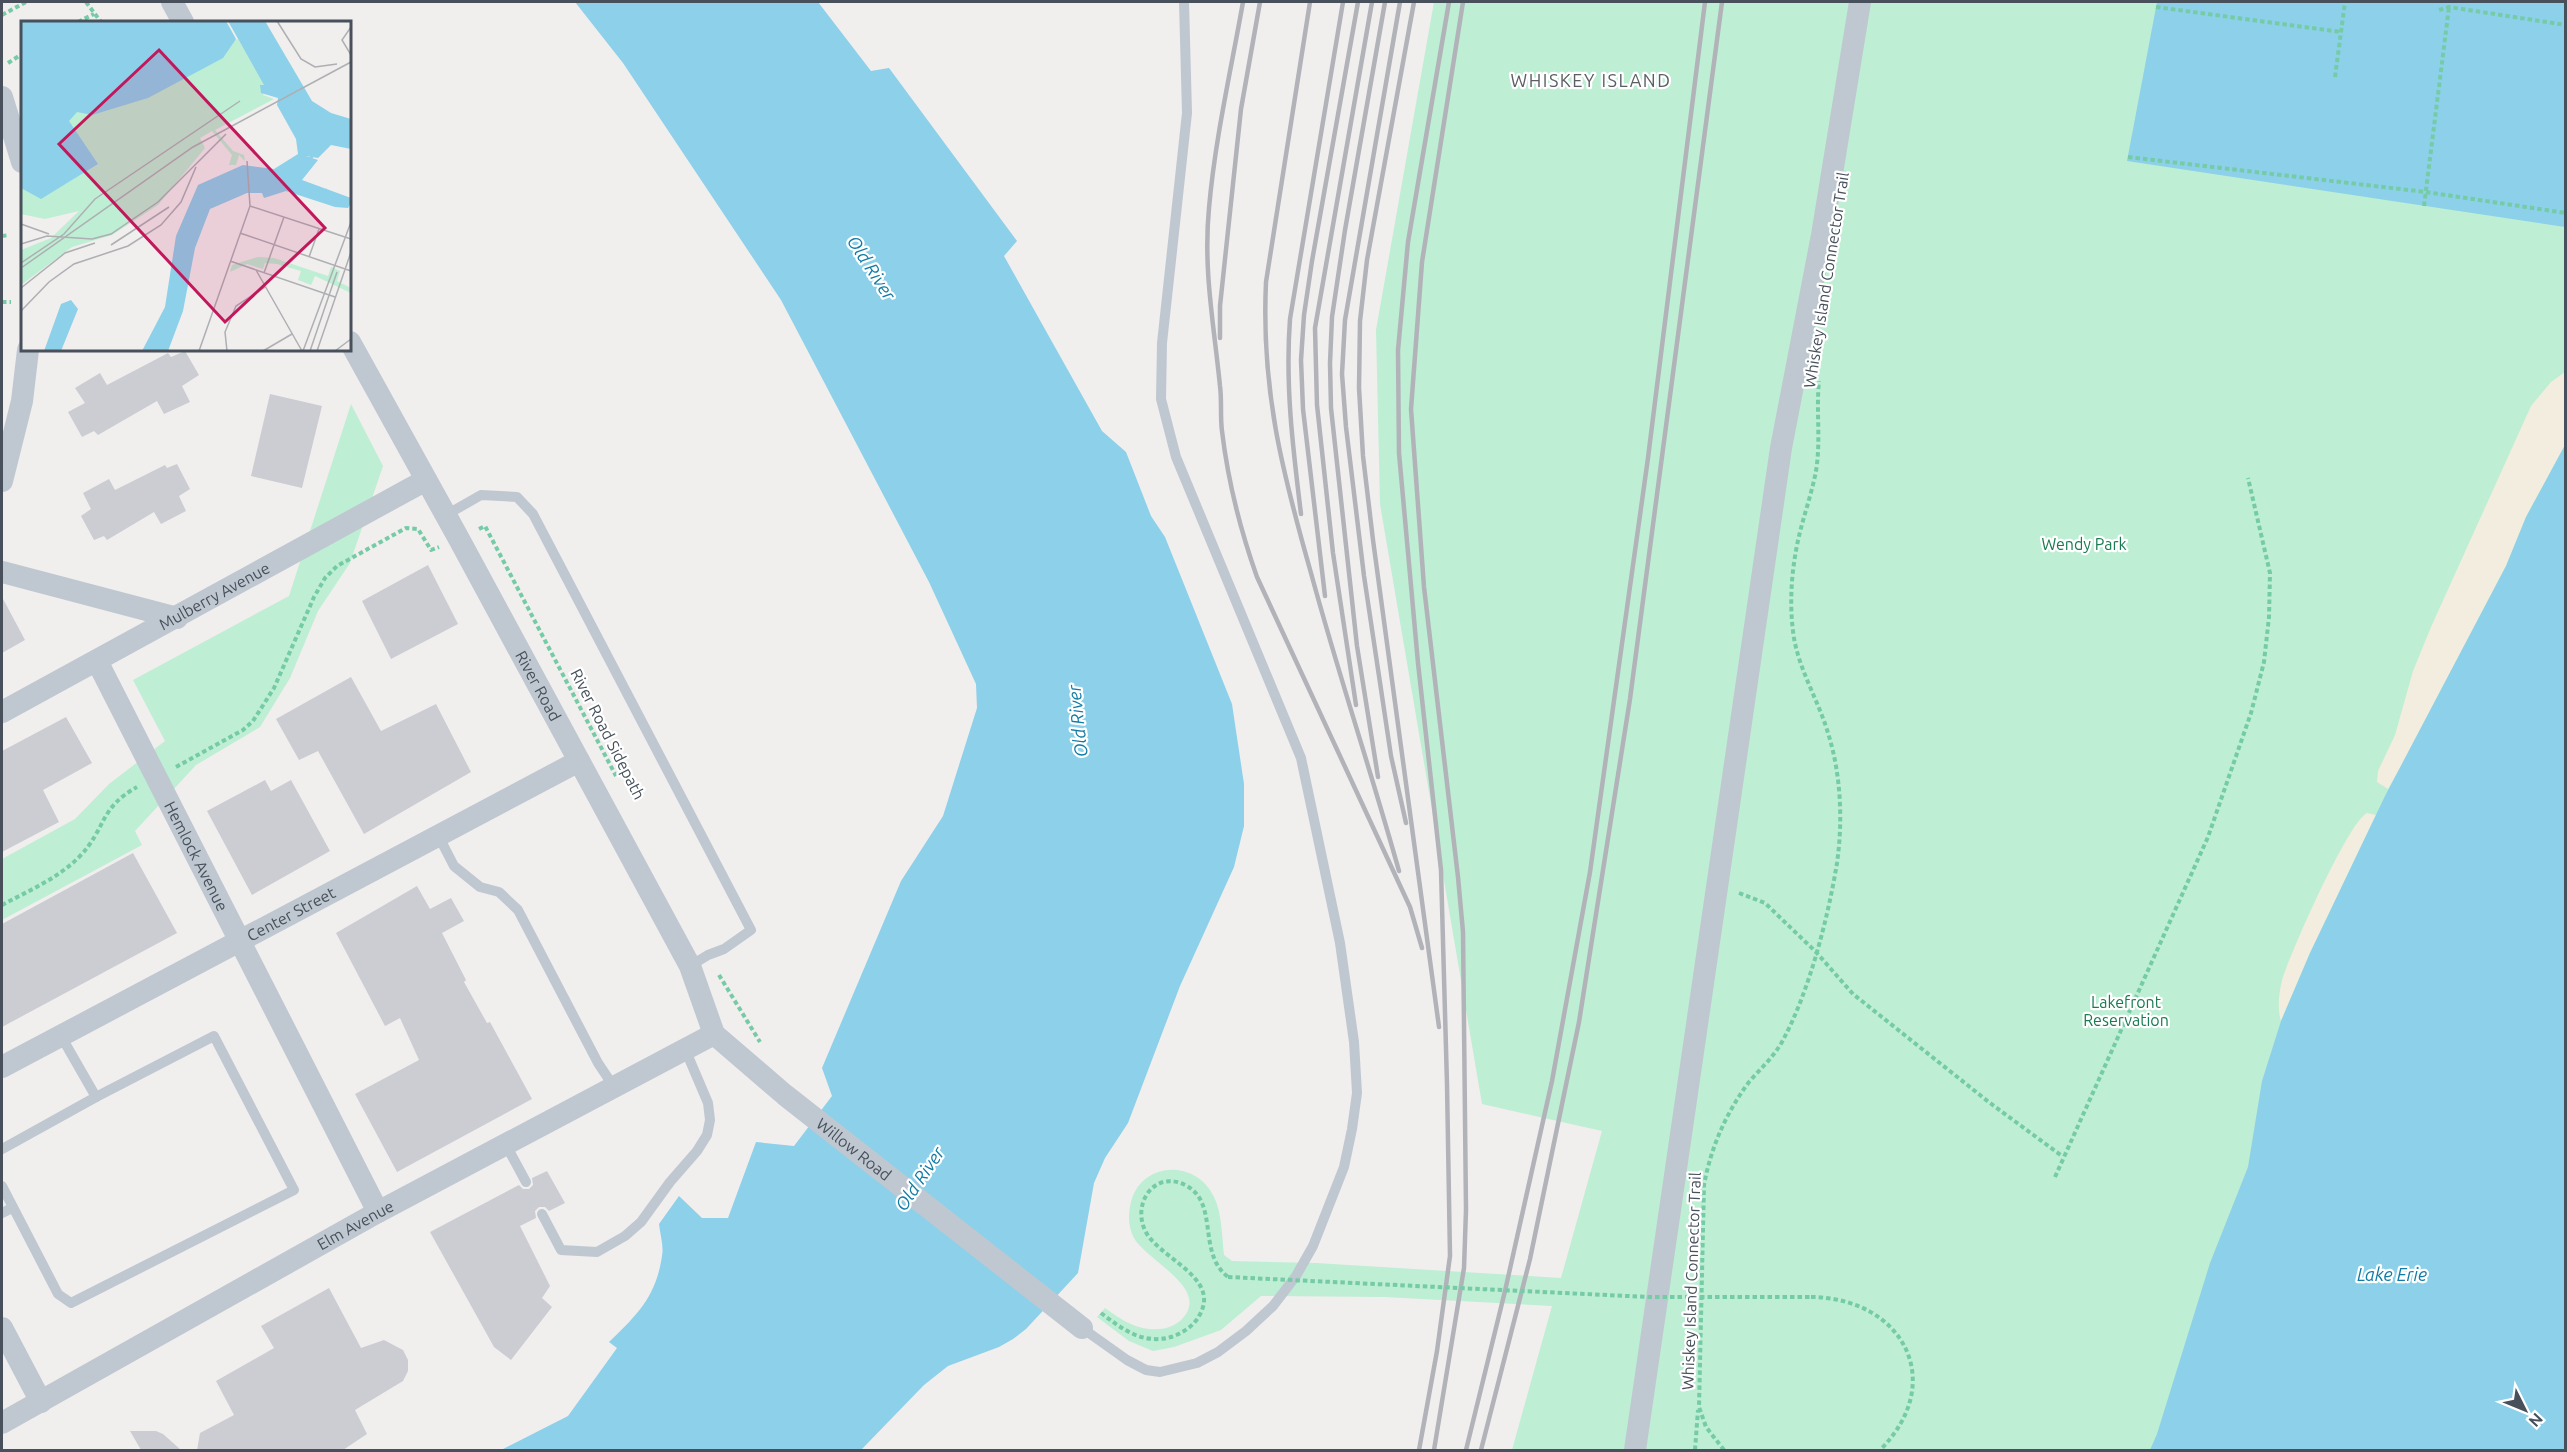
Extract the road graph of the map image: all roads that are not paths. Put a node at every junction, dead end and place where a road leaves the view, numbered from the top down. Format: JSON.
{"nodes":[{"id":1,"x":172,"y":2,"type":"edge"},
{"id":2,"x":1185,"y":2,"type":"edge"},
{"id":3,"x":1860,"y":2,"type":"edge"},
{"id":4,"x":182,"y":21,"type":"edge"},
{"id":5,"x":2,"y":97,"type":"edge"},
{"id":6,"x":21,"y":159,"type":"edge"},
{"id":7,"x":351,"y":344,"type":"edge"},
{"id":8,"x":28,"y":351,"type":"edge"},
{"id":9,"x":426,"y":480,"type":"junction"},
{"id":10,"x":2,"y":481,"type":"edge"},
{"id":11,"x":446,"y":515,"type":"junction"},
{"id":12,"x":2,"y":572,"type":"edge"},
{"id":13,"x":177,"y":618,"type":"junction"},
{"id":14,"x":97,"y":661,"type":"junction"},
{"id":15,"x":2,"y":712,"type":"edge"},
{"id":16,"x":579,"y":761,"type":"junction"},
{"id":17,"x":439,"y":837,"type":"junction"},
{"id":18,"x":241,"y":940,"type":"junction"},
{"id":19,"x":699,"y":961,"type":"junction"},
{"id":20,"x":714,"y":1034,"type":"junction"},
{"id":21,"x":61,"y":1036,"type":"junction"},
{"id":22,"x":685,"y":1049,"type":"junction"},
{"id":23,"x":2,"y":1067,"type":"edge"},
{"id":24,"x":614,"y":1088,"type":"junction"},
{"id":25,"x":96,"y":1097,"type":"junction"},
{"id":26,"x":506,"y":1144,"type":"junction"},
{"id":27,"x":2,"y":1149,"type":"edge"},
{"id":28,"x":526,"y":1182,"type":"dead end"},
{"id":29,"x":2,"y":1186,"type":"edge"},
{"id":30,"x":12,"y":1208,"type":"junction"},
{"id":31,"x":378,"y":1212,"type":"junction"},
{"id":32,"x":2,"y":1213,"type":"edge"},
{"id":33,"x":542,"y":1214,"type":"dead end"},
{"id":34,"x":2,"y":1328,"type":"edge"},
{"id":35,"x":1082,"y":1328,"type":"joint"},
{"id":36,"x":41,"y":1402,"type":"junction"},
{"id":37,"x":2,"y":1423,"type":"edge"},
{"id":38,"x":1635,"y":1450,"type":"edge"}],
"edges":[{"from":1,"to":4,"type":"street"},
{"from":2,"to":35,"type":"lane"},
{"from":3,"to":38,"type":"street"},
{"from":5,"to":6,"type":"street"},
{"from":7,"to":9,"type":"street","name":"River Road"},
{"from":8,"to":10,"type":"street"},
{"from":9,"to":11,"type":"street","name":"River Road"},
{"from":9,"to":13,"type":"street","name":"Mulberry Avenue"},
{"from":11,"to":16,"type":"street","name":"River Road"},
{"from":11,"to":19,"type":"lane"},
{"from":12,"to":13,"type":"street"},
{"from":13,"to":14,"type":"street","name":"Mulberry Avenue"},
{"from":14,"to":15,"type":"street","name":"Mulberry Avenue"},
{"from":14,"to":18,"type":"street","name":"Hemlock Avenue"},
{"from":16,"to":17,"type":"street","name":"Center Street"},
{"from":16,"to":19,"type":"street","name":"River Road"},
{"from":17,"to":18,"type":"street","name":"Center Street"},
{"from":17,"to":24,"type":"lane"},
{"from":18,"to":21,"type":"street","name":"Center Street"},
{"from":18,"to":31,"type":"street","name":"Hemlock Avenue"},
{"from":19,"to":20,"type":"street","name":"River Road"},
{"from":20,"to":22,"type":"street","name":"Elm Avenue"},
{"from":20,"to":35,"type":"street","name":"Willow Road"},
{"from":21,"to":23,"type":"street","name":"Center Street"},
{"from":21,"to":25,"type":"lane"},
{"from":22,"to":24,"type":"street","name":"Elm Avenue"},
{"from":22,"to":33,"type":"lane"},
{"from":24,"to":26,"type":"street","name":"Elm Avenue"},
{"from":25,"to":27,"type":"lane"},
{"from":25,"to":30,"type":"lane"},
{"from":26,"to":28,"type":"lane"},
{"from":26,"to":31,"type":"street","name":"Elm Avenue"},
{"from":29,"to":30,"type":"lane"},
{"from":30,"to":32,"type":"lane"},
{"from":31,"to":36,"type":"street","name":"Elm Avenue"},
{"from":34,"to":36,"type":"street"},
{"from":36,"to":37,"type":"street","name":"Elm Avenue"}]}
